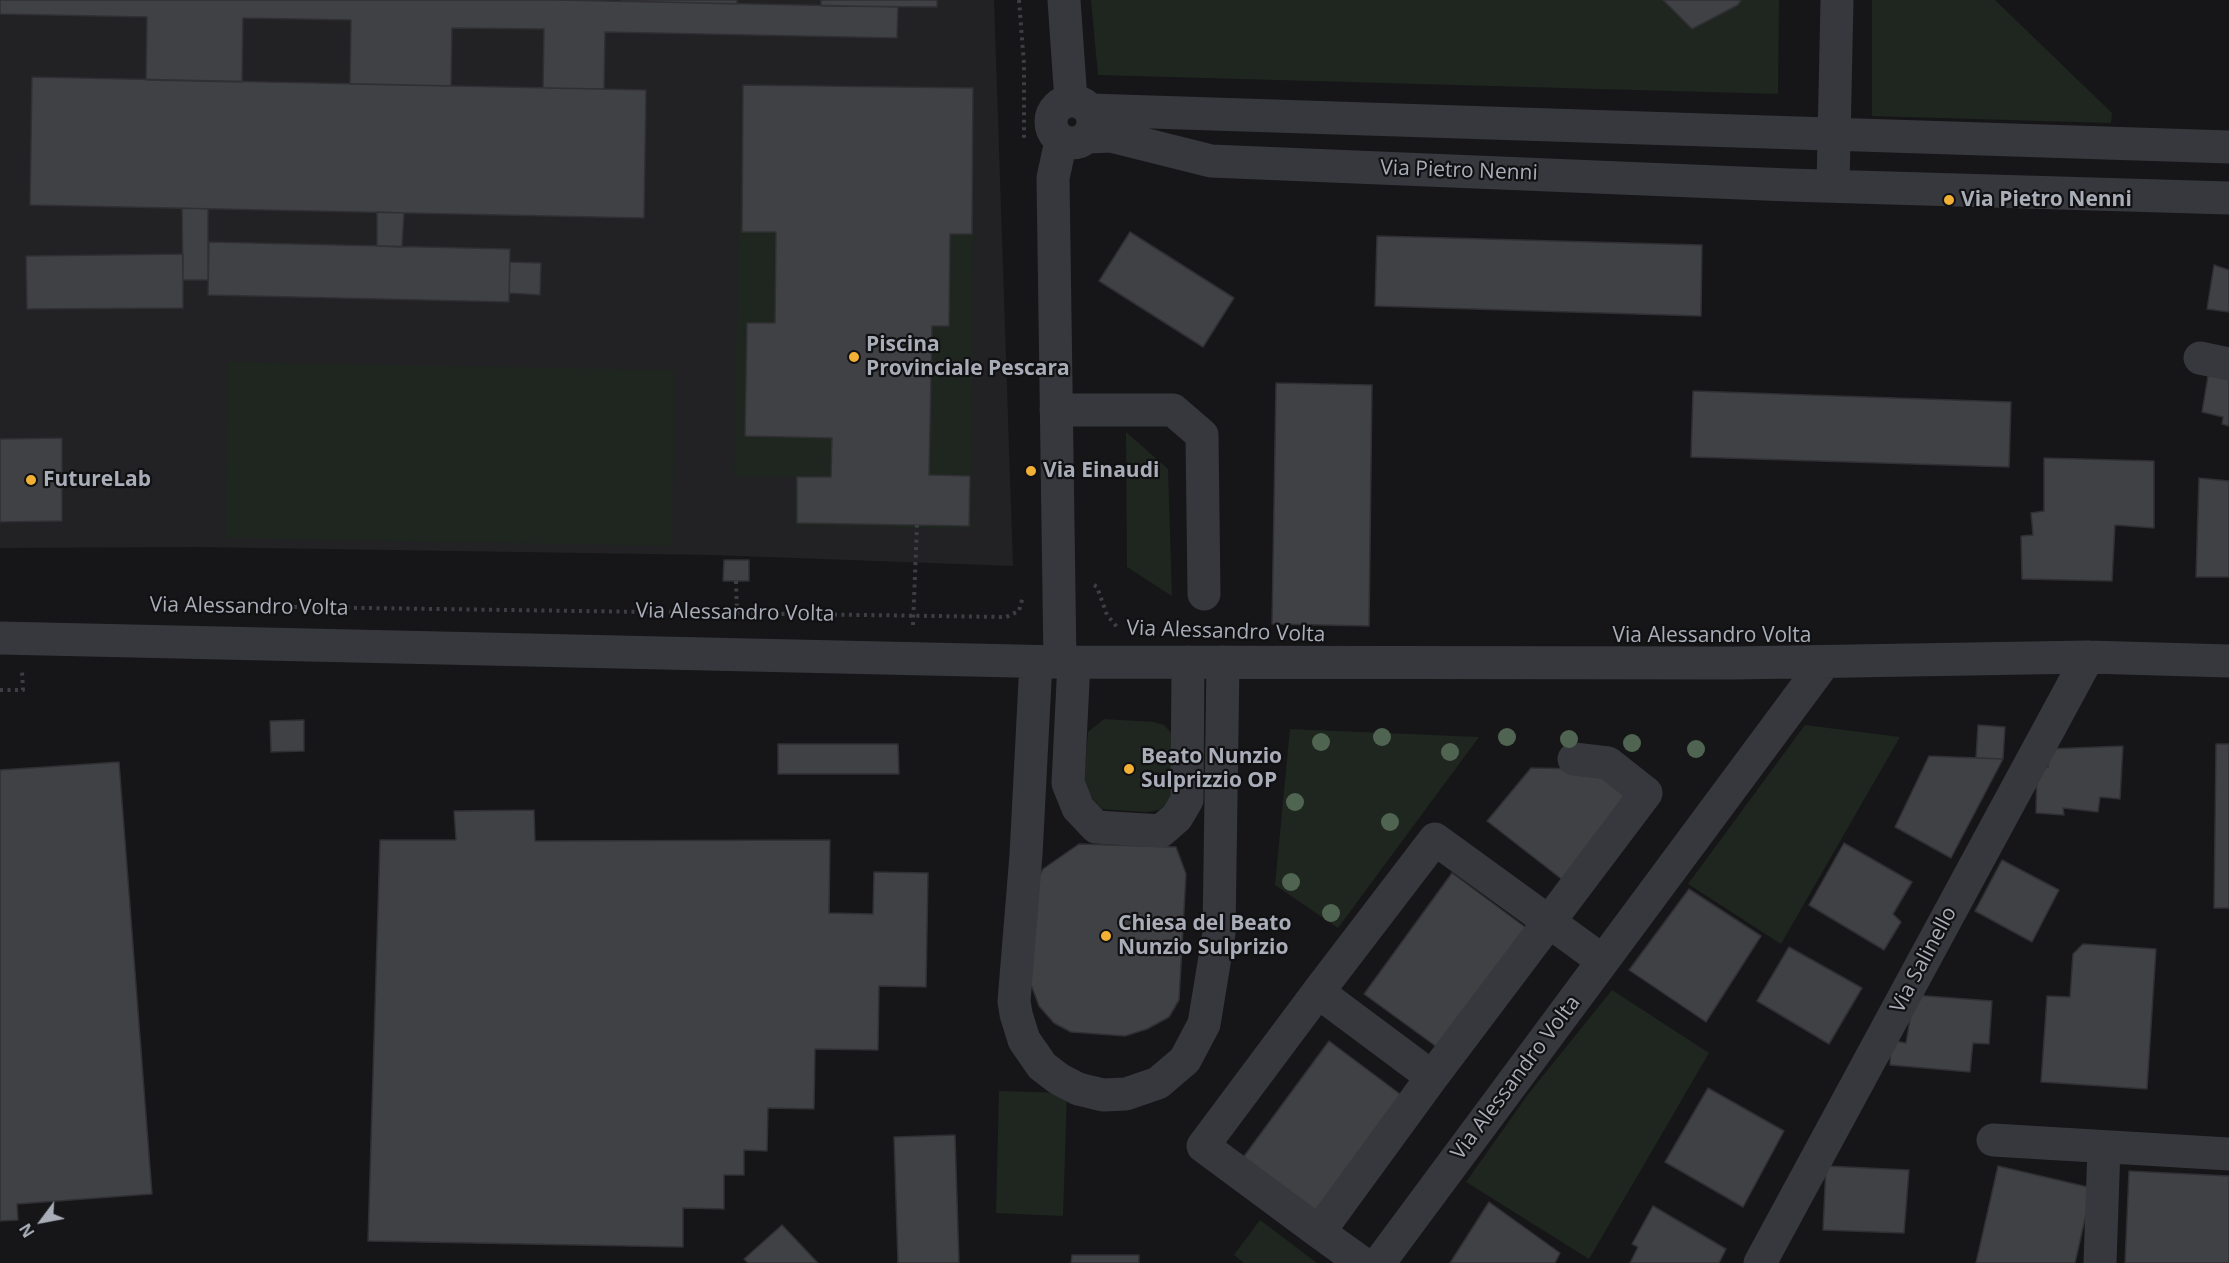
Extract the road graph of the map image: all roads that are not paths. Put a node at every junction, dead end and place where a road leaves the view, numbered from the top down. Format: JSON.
{"nodes":[{"id":1,"x":1065,"y":0,"type":"edge"},
{"id":2,"x":1837,"y":0,"type":"edge"},
{"id":3,"x":1078,"y":122,"type":"junction"},
{"id":4,"x":1834,"y":134,"type":"junction"},
{"id":5,"x":2229,"y":147,"type":"edge"},
{"id":6,"x":1833,"y":186,"type":"junction"},
{"id":7,"x":2229,"y":198,"type":"edge"},
{"id":8,"x":1056,"y":410,"type":"junction"},
{"id":9,"x":1204,"y":594,"type":"dead end"},
{"id":10,"x":1,"y":638,"type":"edge"},
{"id":11,"x":2088,"y":657,"type":"junction"},
{"id":12,"x":2229,"y":661,"type":"edge"},
{"id":13,"x":1057,"y":662,"type":"junction"},
{"id":14,"x":1188,"y":662,"type":"junction"},
{"id":15,"x":1223,"y":662,"type":"junction"},
{"id":16,"x":1824,"y":663,"type":"junction"},
{"id":17,"x":1574,"y":759,"type":"dead end"},
{"id":18,"x":1549,"y":921,"type":"junction"},
{"id":19,"x":1603,"y":961,"type":"junction"},
{"id":20,"x":1318,"y":992,"type":"junction"},
{"id":21,"x":1431,"y":1077,"type":"junction"},
{"id":22,"x":1993,"y":1140,"type":"dead end"},
{"id":23,"x":2104,"y":1147,"type":"junction"},
{"id":24,"x":2229,"y":1154,"type":"edge"},
{"id":25,"x":1319,"y":1232,"type":"junction"},
{"id":26,"x":1362,"y":1263,"type":"edge"},
{"id":27,"x":1379,"y":1263,"type":"edge"},
{"id":28,"x":1760,"y":1263,"type":"edge"},
{"id":29,"x":2100,"y":1263,"type":"edge"}],
"edges":[{"from":1,"to":3,"type":"street"},
{"from":2,"to":4,"type":"street"},
{"from":3,"to":4,"type":"street"},
{"from":3,"to":6,"type":"street","name":"Via Pietro Nenni"},
{"from":3,"to":8,"type":"street"},
{"from":4,"to":5,"type":"street"},
{"from":4,"to":6,"type":"street"},
{"from":6,"to":7,"type":"street","name":"Via Pietro Nenni"},
{"from":8,"to":9,"type":"street"},
{"from":8,"to":13,"type":"street"},
{"from":10,"to":13,"type":"street","name":"Via Alessandro Volta"},
{"from":11,"to":12,"type":"street","name":"Via Alessandro Volta"},
{"from":11,"to":16,"type":"street","name":"Via Alessandro Volta"},
{"from":11,"to":28,"type":"street","name":"Via Salinello"},
{"from":13,"to":14,"type":"street","name":"Via Alessandro Volta"},
{"from":13,"to":14,"type":"street"},
{"from":13,"to":15,"type":"street"},
{"from":14,"to":15,"type":"street","name":"Via Alessandro Volta"},
{"from":15,"to":16,"type":"street","name":"Via Alessandro Volta"},
{"from":16,"to":19,"type":"street","name":"Via Alessandro Volta"},
{"from":17,"to":18,"type":"street"},
{"from":18,"to":19,"type":"street"},
{"from":18,"to":20,"type":"street"},
{"from":18,"to":21,"type":"street"},
{"from":19,"to":27,"type":"street","name":"Via Alessandro Volta"},
{"from":20,"to":21,"type":"street"},
{"from":20,"to":25,"type":"street"},
{"from":21,"to":25,"type":"street"},
{"from":22,"to":23,"type":"street"},
{"from":23,"to":24,"type":"street"},
{"from":23,"to":29,"type":"street"},
{"from":25,"to":26,"type":"street"}]}
